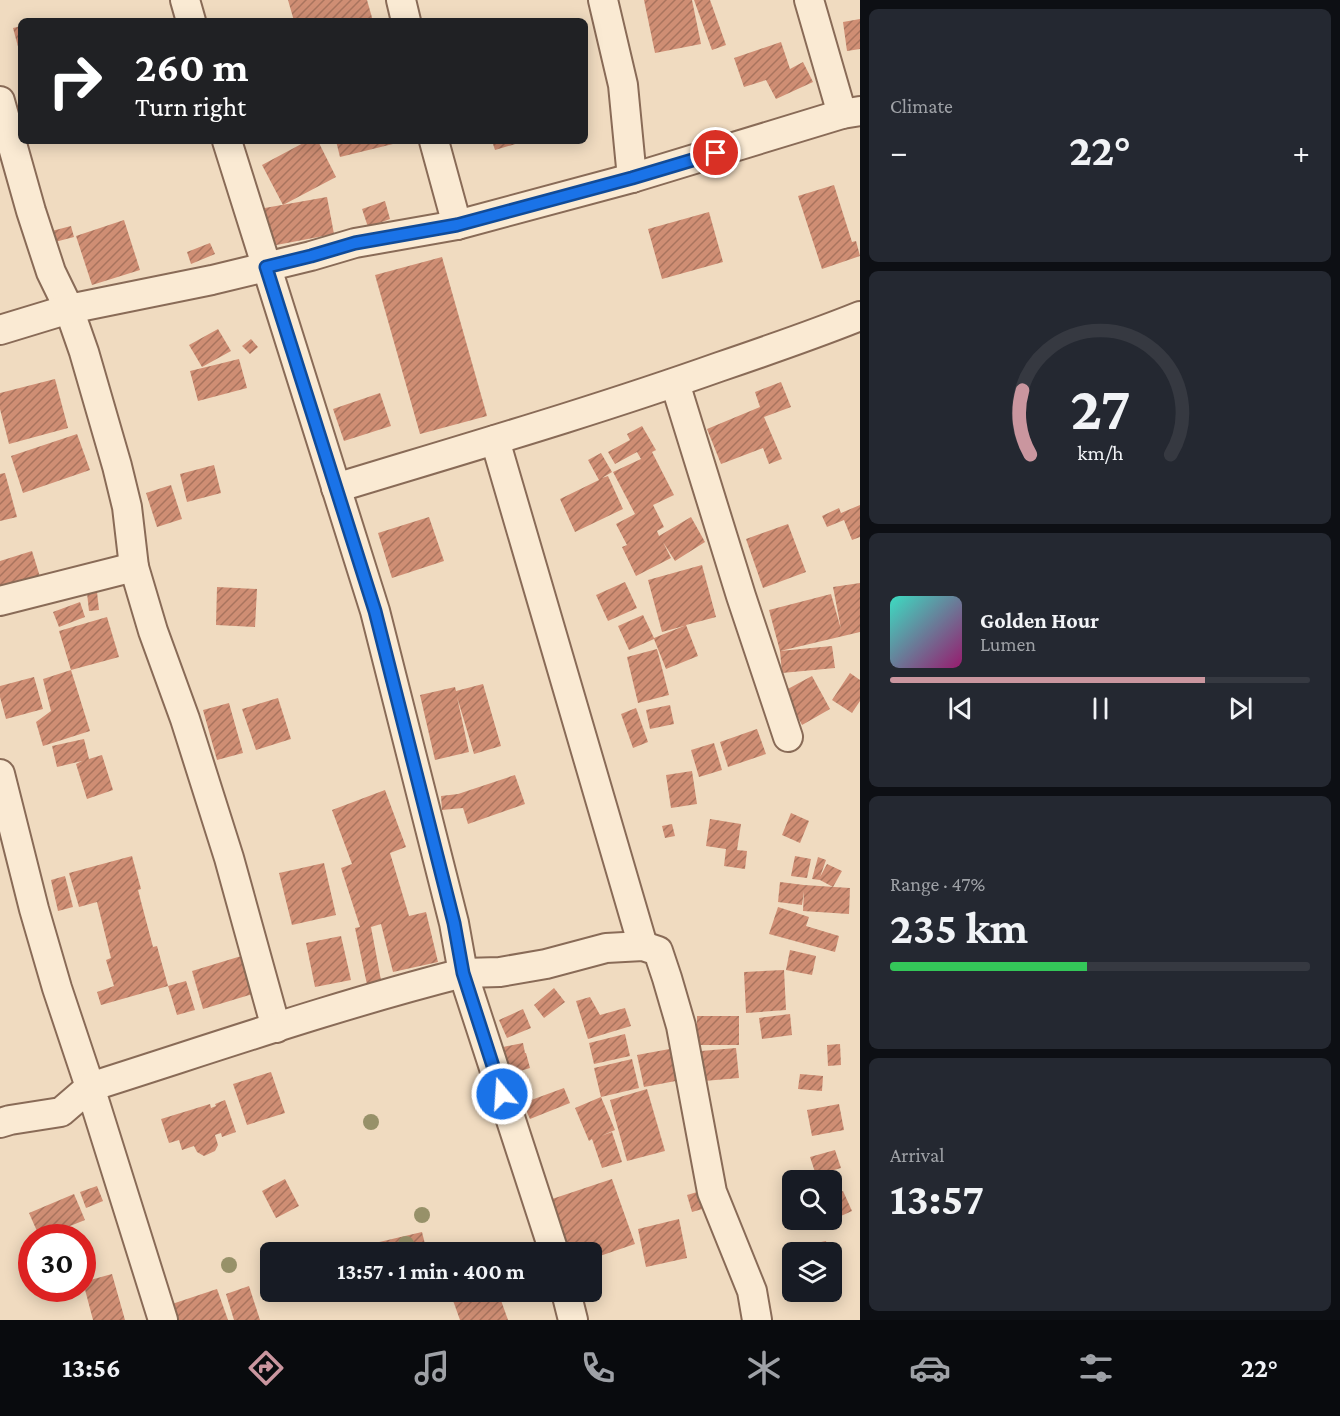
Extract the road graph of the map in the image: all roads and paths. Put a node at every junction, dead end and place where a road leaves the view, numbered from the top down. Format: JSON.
{"nodes":[{"id":1,"x":184,"y":0,"type":"edge"},
{"id":2,"x":401,"y":0,"type":"edge"},
{"id":3,"x":603,"y":0,"type":"edge"},
{"id":4,"x":809,"y":0,"type":"edge"},
{"id":5,"x":190,"y":18,"type":"edge"},
{"id":6,"x":405,"y":18,"type":"edge"},
{"id":7,"x":0,"y":101,"type":"edge"},
{"id":8,"x":851,"y":113,"type":"edge"},
{"id":9,"x":229,"y":144,"type":"edge"},
{"id":10,"x":435,"y":144,"type":"edge"},
{"id":11,"x":632,"y":178,"type":"junction"},
{"id":12,"x":457,"y":225,"type":"junction"},
{"id":13,"x":266,"y":267,"type":"junction"},
{"id":14,"x":69,"y":309,"type":"junction"},
{"id":15,"x":860,"y":316,"type":"edge"},
{"id":16,"x":0,"y":330,"type":"edge"},
{"id":17,"x":675,"y":383,"type":"junction"},
{"id":18,"x":495,"y":440,"type":"junction"},
{"id":19,"x":336,"y":488,"type":"junction"},
{"id":20,"x":134,"y":567,"type":"junction"},
{"id":21,"x":0,"y":601,"type":"edge"},
{"id":22,"x":788,"y":737,"type":"dead end"},
{"id":23,"x":0,"y":774,"type":"edge"},
{"id":24,"x":643,"y":946,"type":"junction"},
{"id":25,"x":463,"y":973,"type":"junction"},
{"id":26,"x":276,"y":1028,"type":"junction"},
{"id":27,"x":90,"y":1087,"type":"junction"},
{"id":28,"x":0,"y":1123,"type":"edge"},
{"id":29,"x":551,"y":1242,"type":"edge"},
{"id":30,"x":568,"y":1302,"type":"edge"},
{"id":31,"x":163,"y":1320,"type":"edge"},
{"id":32,"x":573,"y":1320,"type":"edge"},
{"id":33,"x":757,"y":1320,"type":"edge"}],
"edges":[{"from":1,"to":5,"type":"street"},
{"from":2,"to":6,"type":"street"},
{"from":3,"to":11,"type":"street"},
{"from":4,"to":8,"type":"street"},
{"from":7,"to":14,"type":"street"},
{"from":8,"to":11,"type":"street"},
{"from":9,"to":13,"type":"street"},
{"from":10,"to":12,"type":"street"},
{"from":11,"to":12,"type":"street"},
{"from":12,"to":13,"type":"street"},
{"from":13,"to":14,"type":"street"},
{"from":13,"to":19,"type":"street"},
{"from":14,"to":16,"type":"street"},
{"from":14,"to":20,"type":"street"},
{"from":15,"to":17,"type":"street"},
{"from":17,"to":18,"type":"street"},
{"from":17,"to":22,"type":"street"},
{"from":18,"to":19,"type":"street"},
{"from":18,"to":24,"type":"street"},
{"from":19,"to":25,"type":"street"},
{"from":20,"to":21,"type":"street"},
{"from":20,"to":26,"type":"street"},
{"from":23,"to":27,"type":"street"},
{"from":24,"to":25,"type":"street"},
{"from":24,"to":33,"type":"street"},
{"from":25,"to":26,"type":"street"},
{"from":25,"to":29,"type":"street"},
{"from":26,"to":27,"type":"street"},
{"from":27,"to":28,"type":"street"},
{"from":27,"to":31,"type":"street"},
{"from":30,"to":32,"type":"street"}]}
